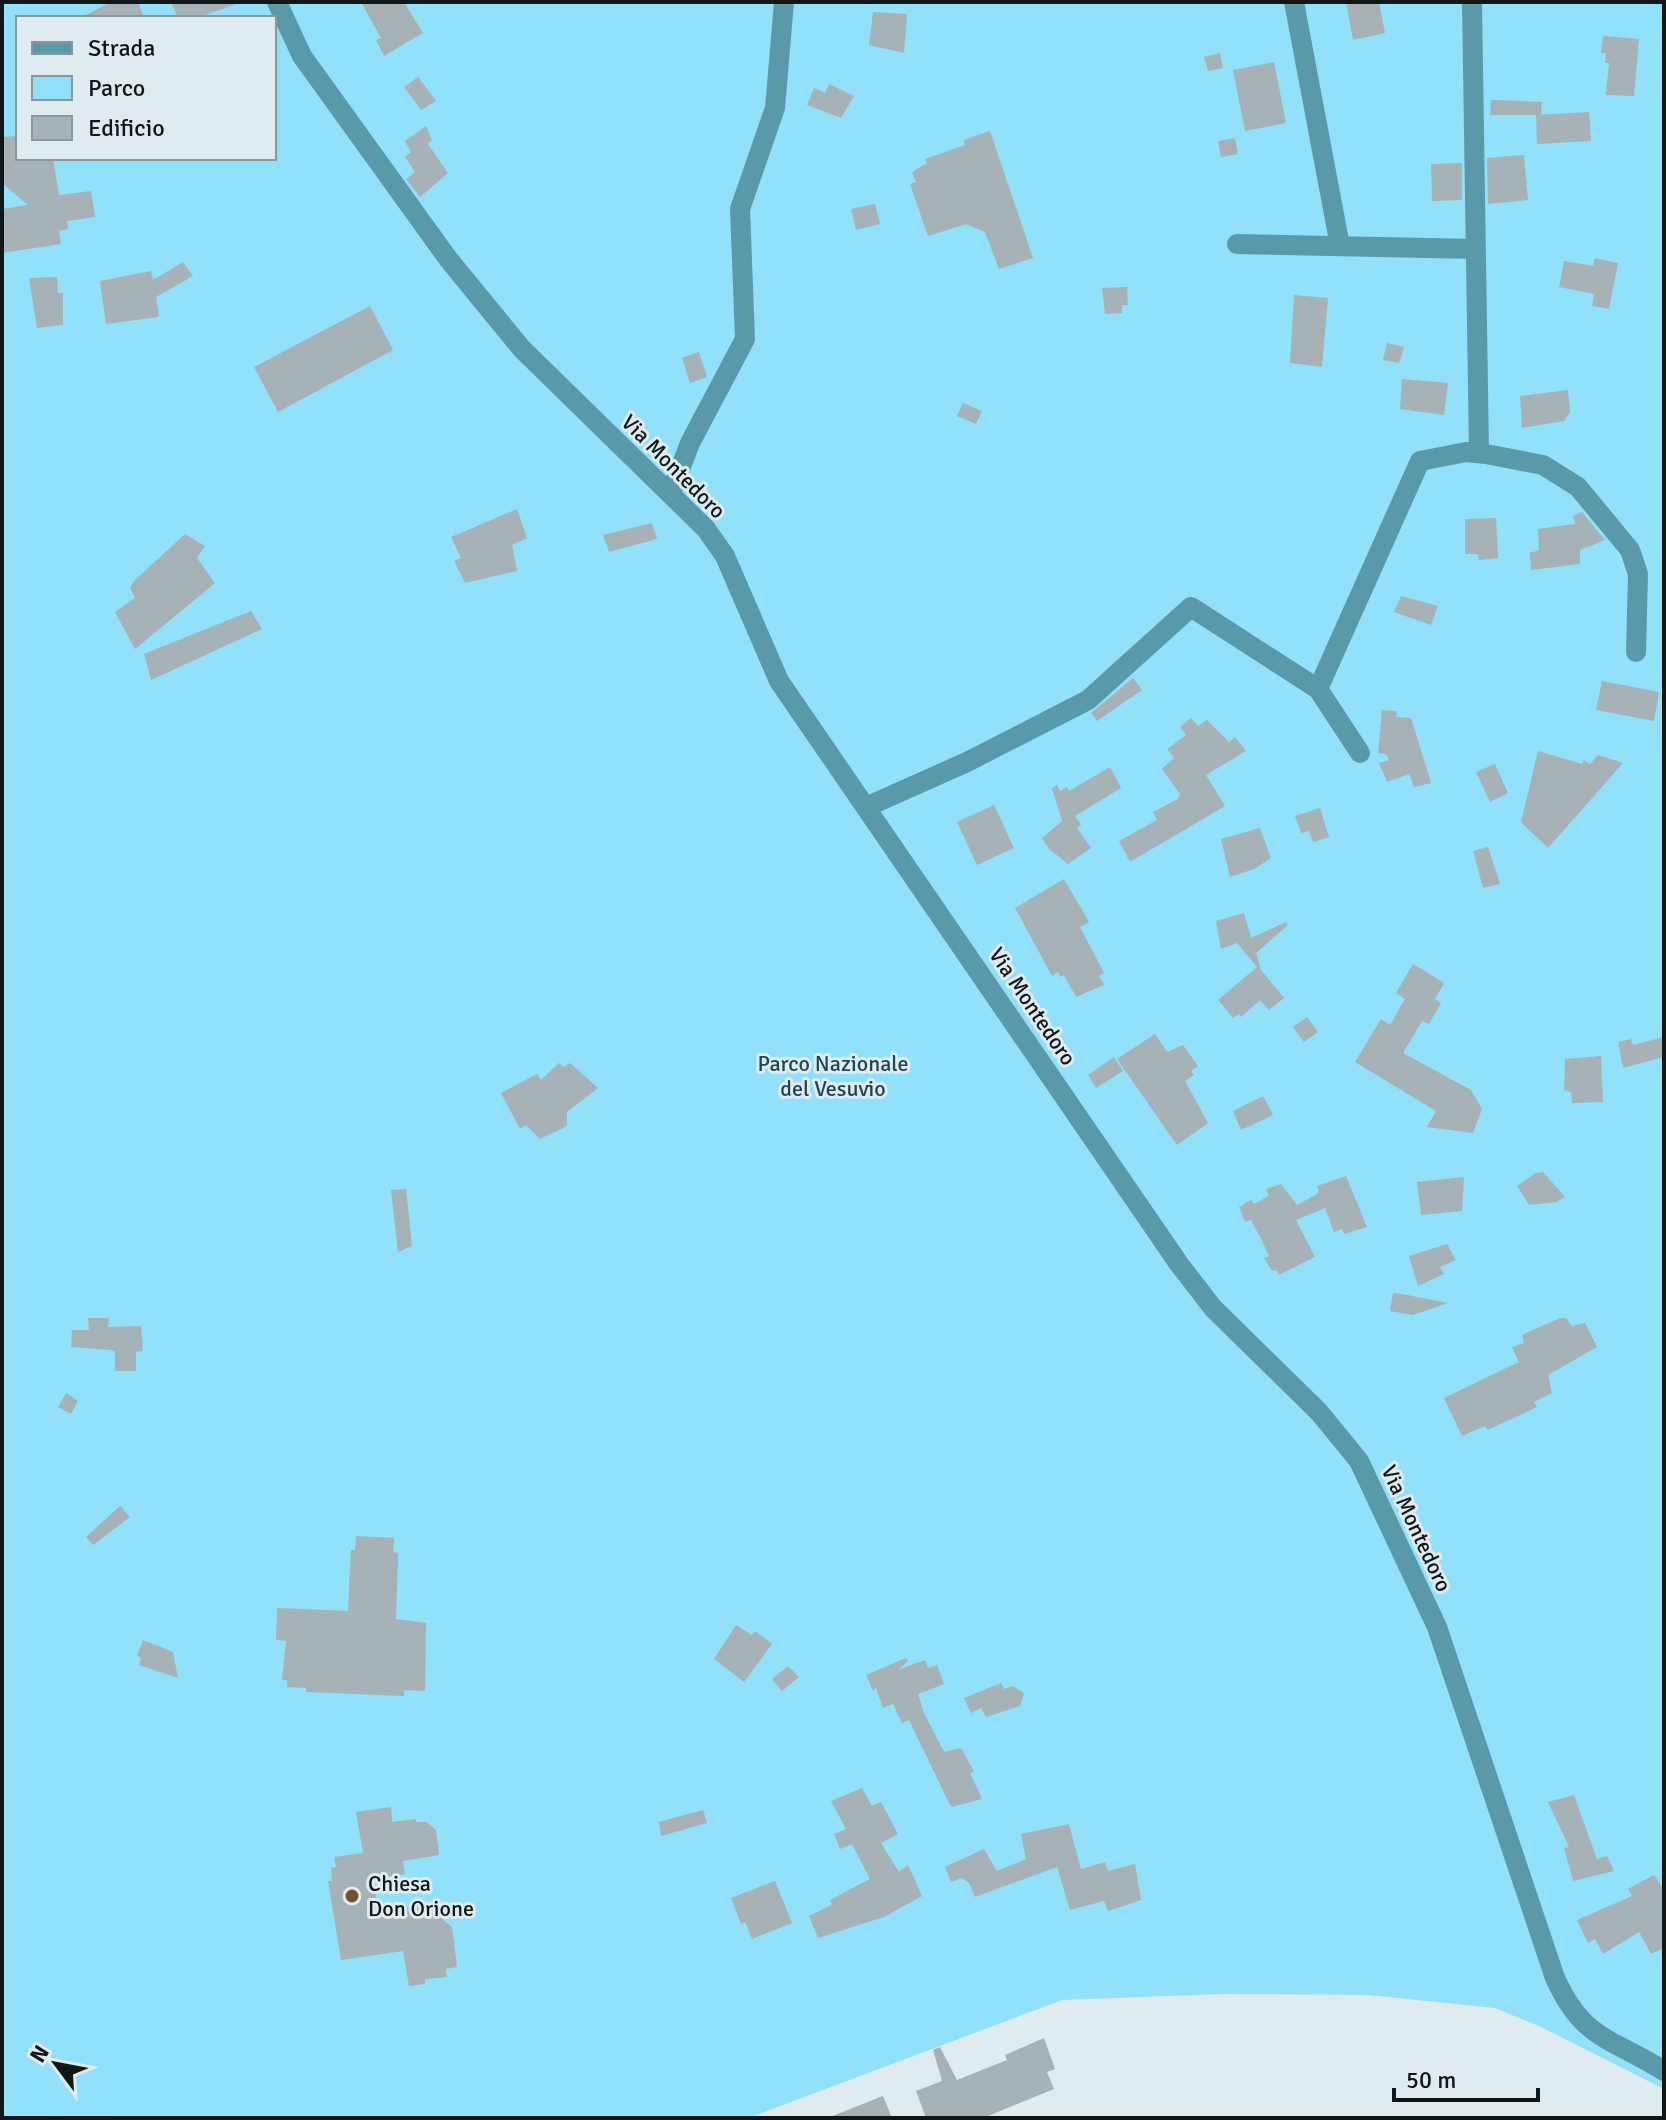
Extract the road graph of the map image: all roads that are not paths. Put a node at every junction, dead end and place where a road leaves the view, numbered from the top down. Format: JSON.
{"nodes":[{"id":1,"x":277,"y":2,"type":"edge"},
{"id":2,"x":784,"y":2,"type":"edge"},
{"id":3,"x":1294,"y":2,"type":"edge"},
{"id":4,"x":1472,"y":2,"type":"edge"},
{"id":5,"x":1237,"y":244,"type":"dead end"},
{"id":6,"x":1340,"y":246,"type":"junction"},
{"id":7,"x":1476,"y":249,"type":"junction"},
{"id":8,"x":1479,"y":453,"type":"junction"},
{"id":9,"x":671,"y":493,"type":"junction"},
{"id":10,"x":1636,"y":652,"type":"dead end"},
{"id":11,"x":1318,"y":689,"type":"junction"},
{"id":12,"x":1360,"y":753,"type":"dead end"},
{"id":13,"x":866,"y":807,"type":"junction"},
{"id":14,"x":1664,"y":2071,"type":"edge"}],
"edges":[{"from":1,"to":9,"type":"street","name":"Via Montedoro"},
{"from":2,"to":9,"type":"street"},
{"from":3,"to":6,"type":"street"},
{"from":4,"to":7,"type":"street"},
{"from":5,"to":6,"type":"street"},
{"from":6,"to":7,"type":"street"},
{"from":7,"to":8,"type":"street"},
{"from":8,"to":10,"type":"street"},
{"from":8,"to":11,"type":"street"},
{"from":9,"to":13,"type":"street","name":"Via Montedoro"},
{"from":11,"to":12,"type":"street"},
{"from":11,"to":13,"type":"street"},
{"from":13,"to":14,"type":"street","name":"Via Montedoro"}]}
